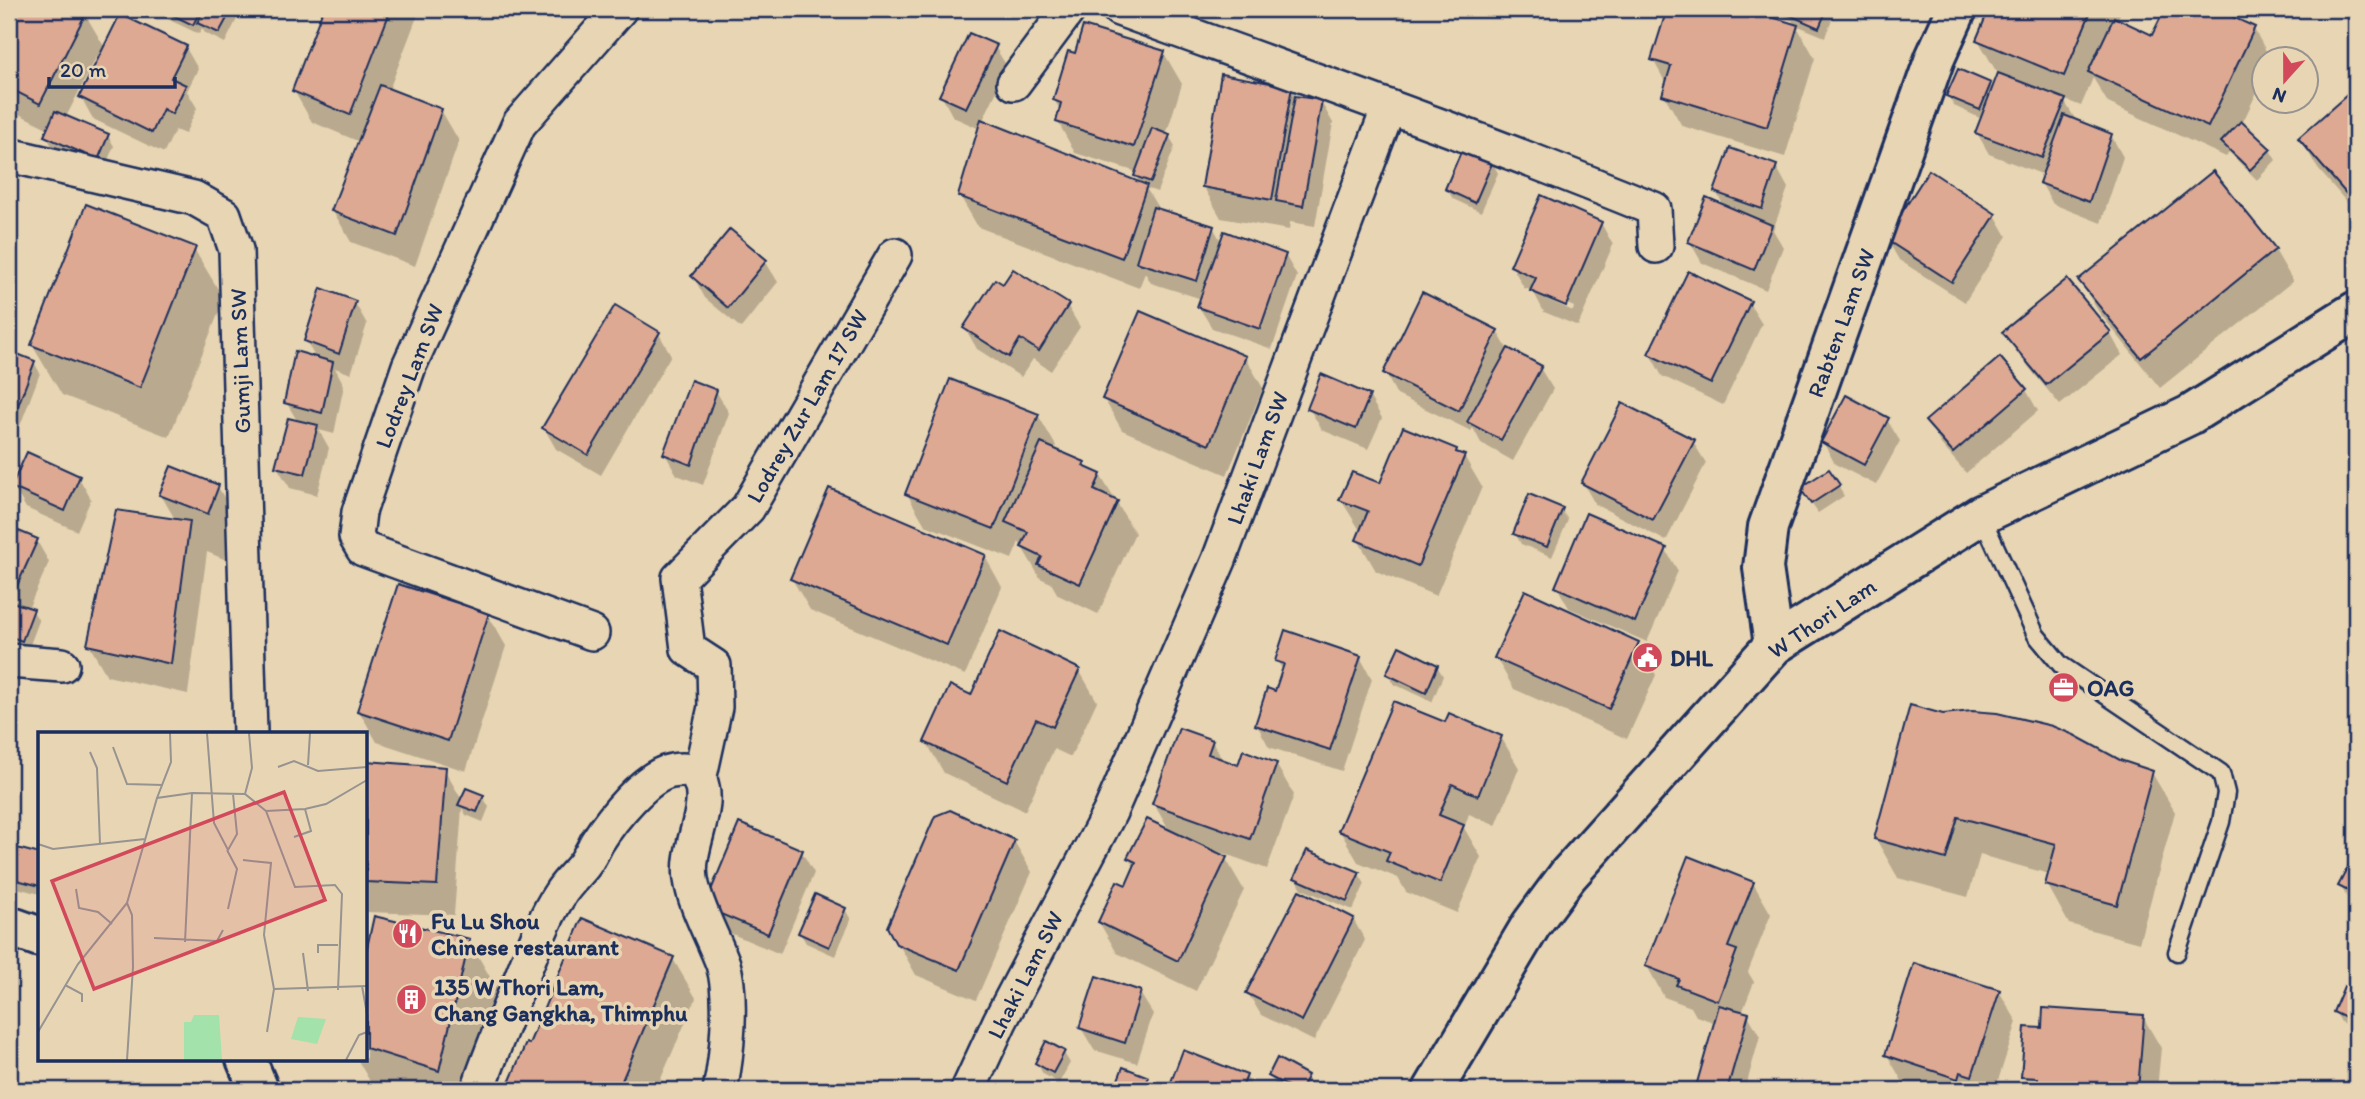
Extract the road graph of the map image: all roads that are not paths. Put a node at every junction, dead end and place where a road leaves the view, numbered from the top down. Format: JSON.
{"nodes":[{"id":1,"x":620,"y":9,"type":"edge"},
{"id":2,"x":1069,"y":9,"type":"edge"},
{"id":3,"x":1119,"y":9,"type":"edge"},
{"id":4,"x":1957,"y":9,"type":"edge"},
{"id":5,"x":1014,"y":83,"type":"dead end"},
{"id":6,"x":1389,"y":107,"type":"junction"},
{"id":7,"x":9,"y":155,"type":"edge"},
{"id":8,"x":1656,"y":246,"type":"dead end"},
{"id":9,"x":895,"y":255,"type":"dead end"},
{"id":10,"x":2356,"y":311,"type":"edge"},
{"id":11,"x":1981,"y":515,"type":"junction"},
{"id":12,"x":592,"y":633,"type":"dead end"},
{"id":13,"x":1774,"y":645,"type":"junction"},
{"id":14,"x":9,"y":661,"type":"edge"},
{"id":15,"x":62,"y":665,"type":"dead end"},
{"id":16,"x":250,"y":732,"type":"edge"},
{"id":17,"x":699,"y":780,"type":"junction"},
{"id":18,"x":9,"y":926,"type":"edge"},
{"id":19,"x":38,"y":936,"type":"edge"},
{"id":20,"x":2177,"y":952,"type":"dead end"},
{"id":21,"x":246,"y":1060,"type":"edge"},
{"id":22,"x":259,"y":1090,"type":"edge"},
{"id":23,"x":478,"y":1090,"type":"edge"},
{"id":24,"x":720,"y":1090,"type":"edge"},
{"id":25,"x":968,"y":1090,"type":"edge"},
{"id":26,"x":1433,"y":1090,"type":"edge"}],
"edges":[{"from":1,"to":12,"type":"street","name":"Lodrey Lam SW"},
{"from":2,"to":5,"type":"street"},
{"from":3,"to":6,"type":"street"},
{"from":4,"to":13,"type":"main road","name":"Rabten Lam SW"},
{"from":6,"to":8,"type":"street"},
{"from":6,"to":25,"type":"street","name":"Lhaki Lam SW"},
{"from":7,"to":16,"type":"street","name":"Gumji Lam SW"},
{"from":9,"to":17,"type":"street","name":"Lodrey Zur Lam 17 SW"},
{"from":10,"to":11,"type":"main road","name":"W Thori Lam"},
{"from":11,"to":13,"type":"main road","name":"W Thori Lam"},
{"from":11,"to":20,"type":"lane"},
{"from":13,"to":26,"type":"main road","name":"W Thori Lam"},
{"from":14,"to":15,"type":"street"},
{"from":17,"to":23,"type":"street"},
{"from":17,"to":24,"type":"street"},
{"from":18,"to":19,"type":"main road"},
{"from":21,"to":22,"type":"main road"}]}
